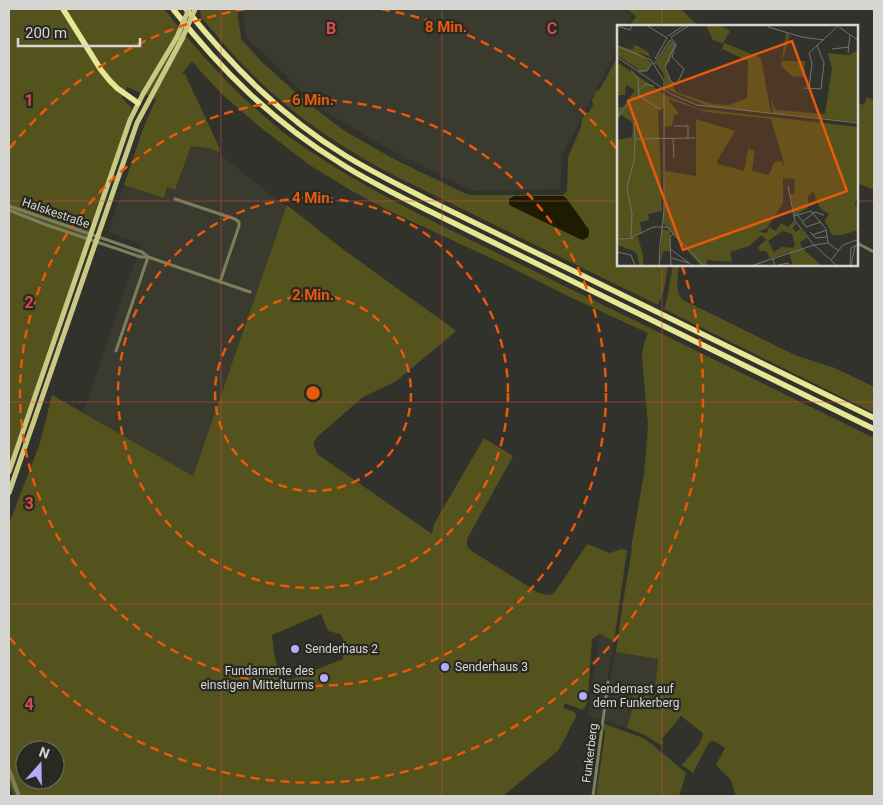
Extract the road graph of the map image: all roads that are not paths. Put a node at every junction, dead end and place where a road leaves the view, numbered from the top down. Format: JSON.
{"nodes":[{"id":1,"x":63,"y":9,"type":"edge"},
{"id":2,"x":173,"y":9,"type":"edge"},
{"id":3,"x":188,"y":9,"type":"edge"},
{"id":4,"x":195,"y":9,"type":"edge"},
{"id":5,"x":180,"y":38,"type":"junction"},
{"id":6,"x":138,"y":103,"type":"junction"},
{"id":7,"x":145,"y":106,"type":"junction"},
{"id":8,"x":175,"y":199,"type":"dead end"},
{"id":9,"x":9,"y":208,"type":"edge"},
{"id":10,"x":90,"y":237,"type":"junction"},
{"id":11,"x":96,"y":239,"type":"junction"},
{"id":12,"x":858,"y":244,"type":"edge"},
{"id":13,"x":874,"y":252,"type":"edge"},
{"id":14,"x":148,"y":257,"type":"junction"},
{"id":15,"x":220,"y":282,"type":"junction"},
{"id":16,"x":250,"y":292,"type":"dead end"},
{"id":17,"x":116,"y":351,"type":"dead end"},
{"id":18,"x":874,"y":418,"type":"edge"},
{"id":19,"x":874,"y":429,"type":"edge"},
{"id":20,"x":9,"y":472,"type":"edge"},
{"id":21,"x":9,"y":493,"type":"edge"},
{"id":22,"x":608,"y":682,"type":"dead end"},
{"id":23,"x":9,"y":770,"type":"edge"},
{"id":24,"x":19,"y":796,"type":"edge"},
{"id":25,"x":593,"y":796,"type":"edge"}],
"edges":[{"from":1,"to":6,"type":"highway"},
{"from":2,"to":19,"type":"highway"},
{"from":3,"to":5,"type":"main road","bridge":true},
{"from":3,"to":18,"type":"highway"},
{"from":4,"to":5,"type":"main road","bridge":true},
{"from":5,"to":6,"type":"main road"},
{"from":5,"to":7,"type":"main road"},
{"from":6,"to":7,"type":"main road"},
{"from":6,"to":10,"type":"main road"},
{"from":7,"to":11,"type":"main road"},
{"from":8,"to":15,"type":"street"},
{"from":9,"to":10,"type":"street","name":"Halskestraße"},
{"from":10,"to":11,"type":"street","name":"Halskestraße"},
{"from":10,"to":20,"type":"main road"},
{"from":11,"to":14,"type":"street","name":"Halskestraße"},
{"from":11,"to":21,"type":"main road"},
{"from":12,"to":13,"type":"street"},
{"from":14,"to":15,"type":"street","name":"Halskestraße"},
{"from":14,"to":17,"type":"street"},
{"from":15,"to":16,"type":"street","name":"Halskestraße"},
{"from":22,"to":25,"type":"street","name":"Funkerberg"},
{"from":23,"to":24,"type":"street"}]}
